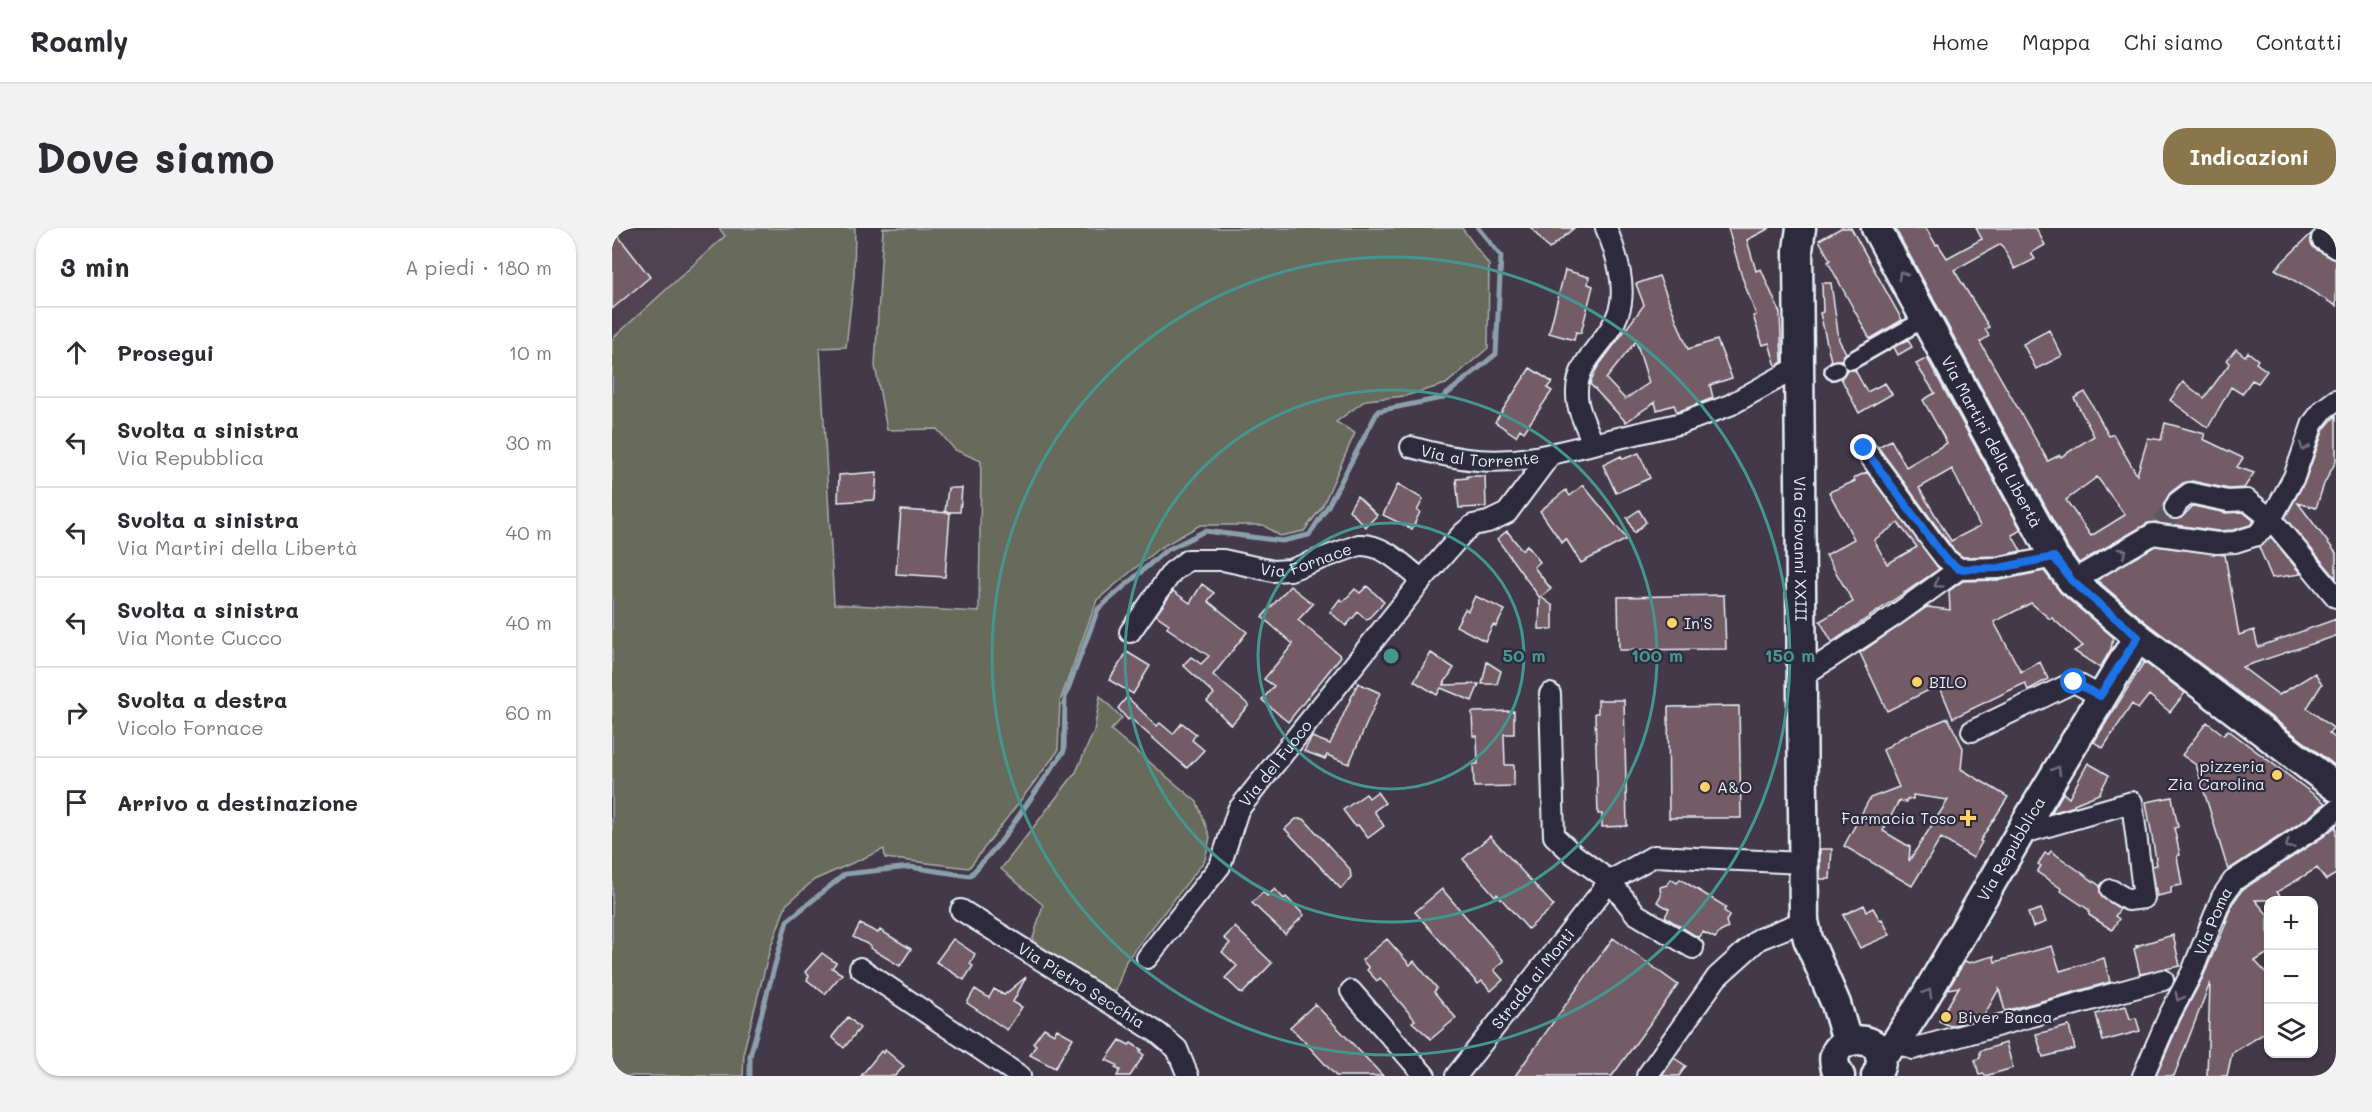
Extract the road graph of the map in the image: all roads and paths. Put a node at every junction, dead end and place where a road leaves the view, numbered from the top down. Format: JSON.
{"nodes":[{"id":1,"x":1606,"y":228,"type":"edge"},
{"id":2,"x":1802,"y":228,"type":"edge"},
{"id":3,"x":1876,"y":228,"type":"edge"},
{"id":4,"x":1926,"y":318,"type":"junction"},
{"id":5,"x":1851,"y":361,"type":"dead end"},
{"id":6,"x":1800,"y":366,"type":"junction"},
{"id":7,"x":2336,"y":400,"type":"edge"},
{"id":8,"x":1593,"y":444,"type":"junction"},
{"id":9,"x":1411,"y":447,"type":"dead end"},
{"id":10,"x":1864,"y":448,"type":"dead end"},
{"id":11,"x":1551,"y":454,"type":"junction"},
{"id":12,"x":2175,"y":508,"type":"tunnel mouth"},
{"id":13,"x":2271,"y":519,"type":"junction"},
{"id":14,"x":2054,"y":557,"type":"junction"},
{"id":15,"x":1959,"y":569,"type":"junction"},
{"id":16,"x":1422,"y":580,"type":"junction"},
{"id":17,"x":2072,"y":581,"type":"junction"},
{"id":18,"x":2336,"y":597,"type":"edge"},
{"id":19,"x":1130,"y":632,"type":"dead end"},
{"id":20,"x":2138,"y":637,"type":"junction"},
{"id":21,"x":1804,"y":675,"type":"junction"},
{"id":22,"x":1550,"y":694,"type":"dead end"},
{"id":23,"x":2100,"y":696,"type":"junction"},
{"id":24,"x":1972,"y":731,"type":"dead end"},
{"id":25,"x":2336,"y":786,"type":"edge"},
{"id":26,"x":2336,"y":810,"type":"edge"},
{"id":27,"x":2020,"y":834,"type":"junction"},
{"id":28,"x":1803,"y":862,"type":"junction"},
{"id":29,"x":1610,"y":881,"type":"junction"},
{"id":30,"x":2111,"y":890,"type":"dead end"},
{"id":31,"x":961,"y":910,"type":"dead end"},
{"id":32,"x":1804,"y":921,"type":"junction"},
{"id":33,"x":1692,"y":948,"type":"dead end"},
{"id":34,"x":1147,"y":957,"type":"dead end"},
{"id":35,"x":860,"y":968,"type":"dead end"},
{"id":36,"x":2163,"y":980,"type":"dead end"},
{"id":37,"x":1351,"y":991,"type":"dead end"},
{"id":38,"x":1847,"y":1041,"type":"junction"},
{"id":39,"x":1884,"y":1058,"type":"edge"},
{"id":40,"x":1020,"y":1076,"type":"edge"},
{"id":41,"x":1188,"y":1076,"type":"edge"},
{"id":42,"x":1425,"y":1076,"type":"edge"},
{"id":43,"x":1456,"y":1076,"type":"edge"},
{"id":44,"x":1647,"y":1076,"type":"edge"},
{"id":45,"x":1840,"y":1076,"type":"edge"},
{"id":46,"x":2143,"y":1076,"type":"edge"}],
"edges":[{"from":1,"to":8,"type":"street"},
{"from":2,"to":6,"type":"main road","name":"Via Giovanni XXIII"},
{"from":4,"to":3,"type":"main road","name":"Via Martiri della Libertà","one_way":true},
{"from":4,"to":5,"type":"street"},
{"from":4,"to":14,"type":"main road","name":"Via Martiri della Libertà"},
{"from":6,"to":8,"type":"street"},
{"from":6,"to":21,"type":"main road","name":"Via Giovanni XXIII"},
{"from":7,"to":13,"type":"street","one_way":true},
{"from":8,"to":11,"type":"street"},
{"from":9,"to":11,"type":"street","name":"Via al Torrente"},
{"from":10,"to":15,"type":"street"},
{"from":11,"to":16,"type":"street"},
{"from":12,"to":13,"type":"street"},
{"from":17,"to":13,"type":"street","one_way":true},
{"from":13,"to":18,"type":"street"},
{"from":14,"to":15,"type":"street"},
{"from":14,"to":17,"type":"main road","name":"Via Martiri della Libertà"},
{"from":15,"to":21,"type":"street","one_way":true},
{"from":16,"to":19,"type":"street","name":"Via Fornace"},
{"from":16,"to":34,"type":"street","name":"Via del Fuoco"},
{"from":17,"to":20,"type":"main road","name":"Via Martiri della Libertà"},
{"from":20,"to":23,"type":"main road","name":"Via Repubblica"},
{"from":20,"to":25,"type":"main road","name":"Via Martiri della Libertà"},
{"from":21,"to":28,"type":"main road","name":"Via Giovanni XXIII"},
{"from":22,"to":29,"type":"street"},
{"from":23,"to":24,"type":"street"},
{"from":27,"to":23,"type":"main road","name":"Via Repubblica","one_way":true},
{"from":26,"to":46,"type":"street","name":"Via Poma","one_way":true},
{"from":27,"to":30,"type":"street"},
{"from":39,"to":27,"type":"main road","name":"Via Repubblica","one_way":true},
{"from":28,"to":29,"type":"street","name":"Strada ai Monti"},
{"from":28,"to":32,"type":"main road","name":"Via Giovanni XXIII"},
{"from":29,"to":33,"type":"street"},
{"from":29,"to":43,"type":"street","name":"Strada ai Monti"},
{"from":31,"to":41,"type":"street","name":"Via Pietro Secchia"},
{"from":32,"to":38,"type":"main road","name":"Via Giovanni XXIII"},
{"from":32,"to":44,"type":"street"},
{"from":35,"to":40,"type":"street"},
{"from":36,"to":39,"type":"street"},
{"from":37,"to":42,"type":"street"},
{"from":38,"to":39,"type":"main road"},
{"from":38,"to":45,"type":"main road"}]}
